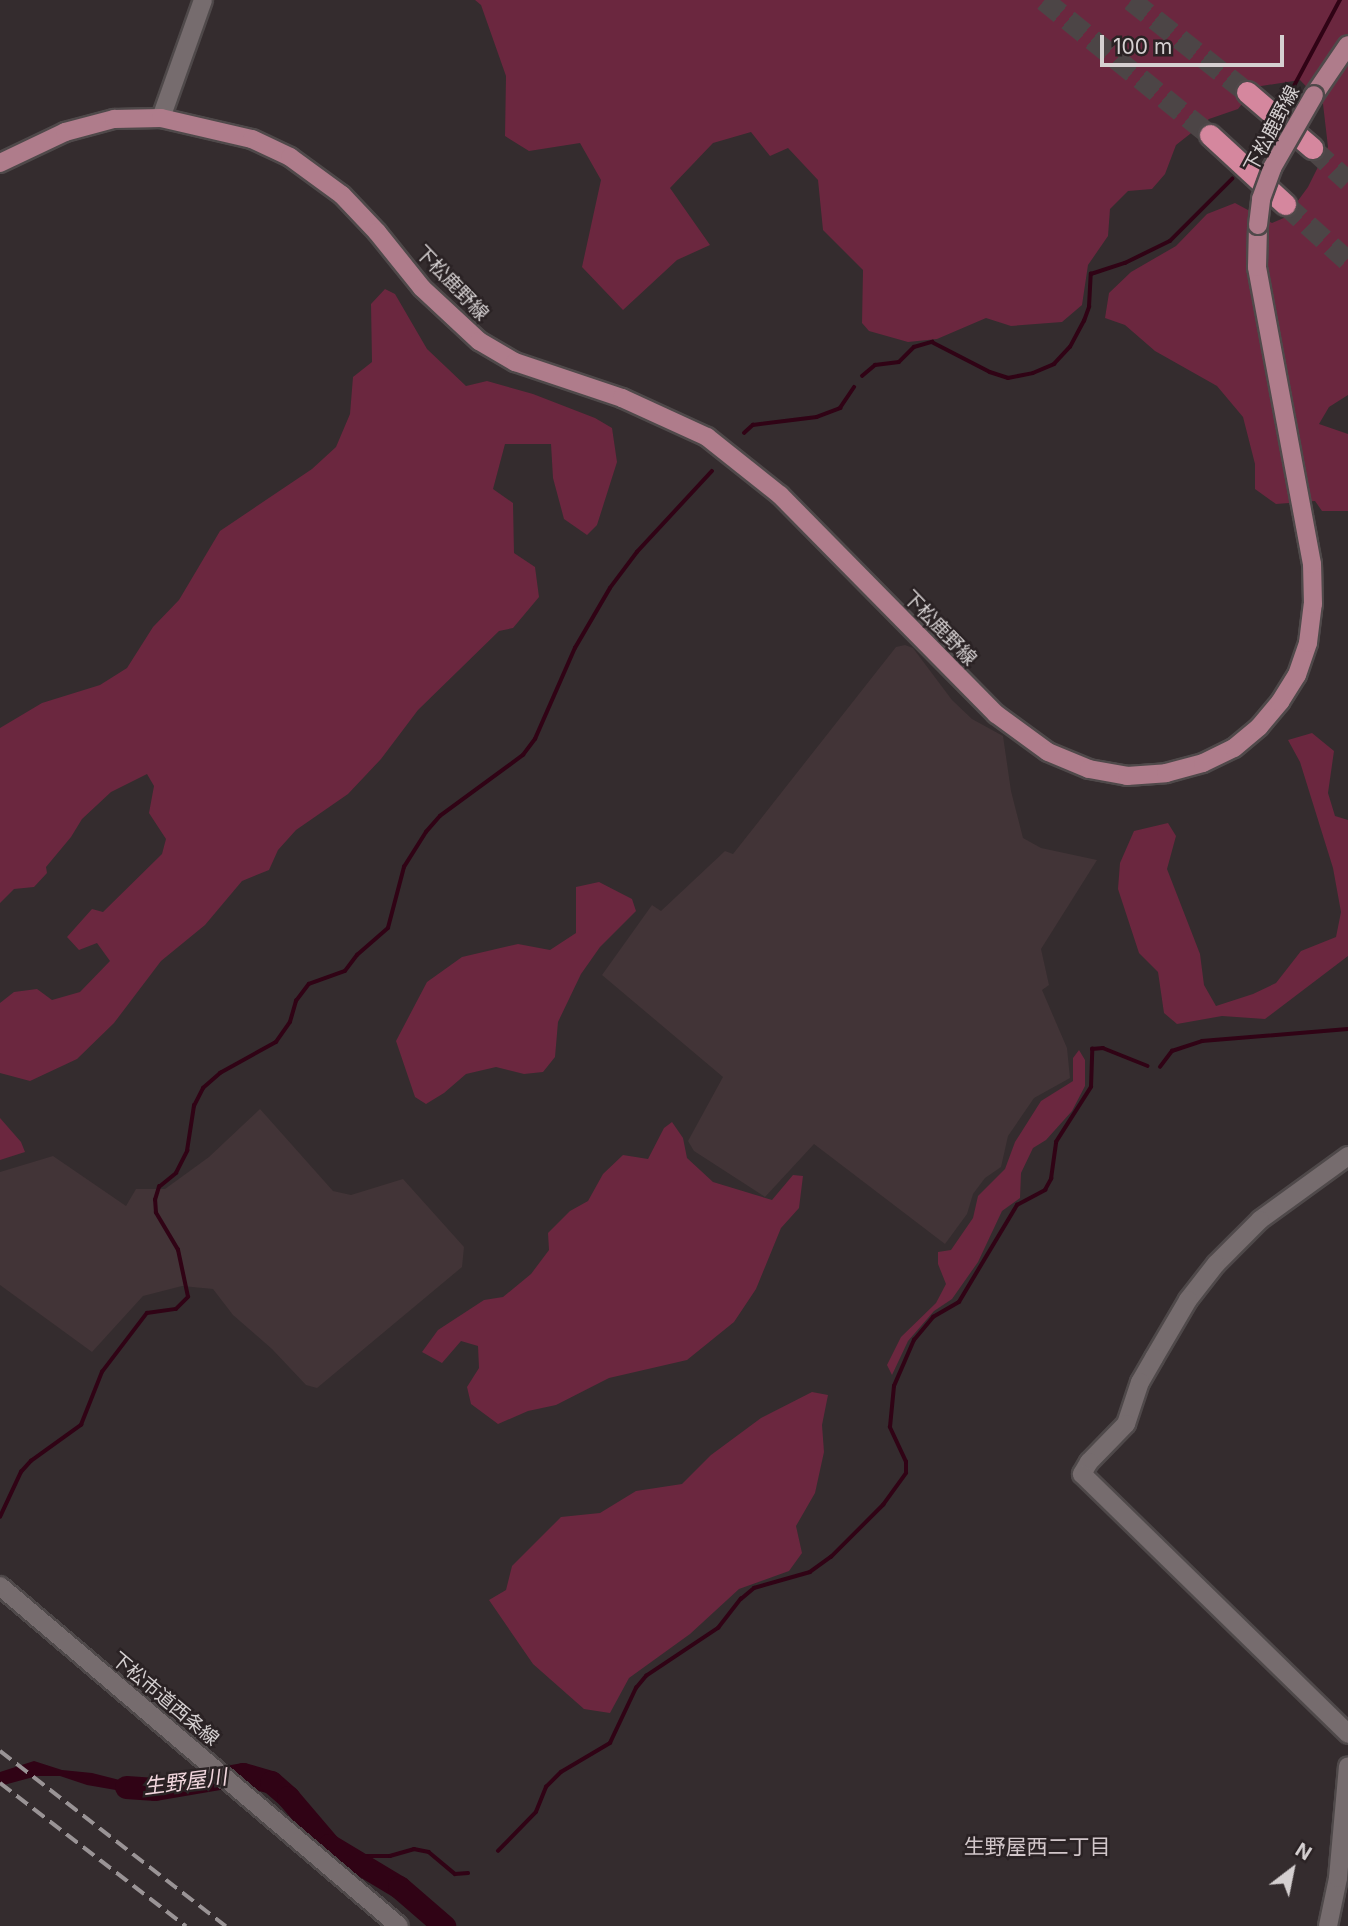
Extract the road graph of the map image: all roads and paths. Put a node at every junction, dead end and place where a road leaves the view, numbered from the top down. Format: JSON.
{"nodes":[{"id":1,"x":203,"y":0,"type":"edge"},
{"id":2,"x":1348,"y":45,"type":"edge"},
{"id":3,"x":1247,"y":92,"type":"tunnel mouth"},
{"id":4,"x":161,"y":118,"type":"junction"},
{"id":5,"x":1210,"y":135,"type":"tunnel mouth"},
{"id":6,"x":1312,"y":148,"type":"tunnel mouth"},
{"id":7,"x":0,"y":163,"type":"edge"},
{"id":8,"x":1285,"y":204,"type":"tunnel mouth"},
{"id":9,"x":1348,"y":1156,"type":"edge"},
{"id":10,"x":0,"y":1586,"type":"edge"},
{"id":11,"x":1348,"y":1735,"type":"edge"},
{"id":12,"x":1348,"y":1760,"type":"edge"},
{"id":13,"x":1348,"y":1766,"type":"edge"},
{"id":14,"x":399,"y":1926,"type":"edge"},
{"id":15,"x":1328,"y":1926,"type":"edge"}],
"edges":[{"from":1,"to":4,"type":"street"},
{"from":2,"to":4,"type":"main road","name":"下松鹿野線","bridge":true},
{"from":3,"to":6,"type":"highway"},
{"from":4,"to":7,"type":"main road","name":"下松鹿野線"},
{"from":5,"to":8,"type":"highway"},
{"from":9,"to":11,"type":"street"},
{"from":10,"to":14,"type":"street","name":"下松市道西条線"},
{"from":11,"to":12,"type":"street"},
{"from":13,"to":15,"type":"street"}]}
